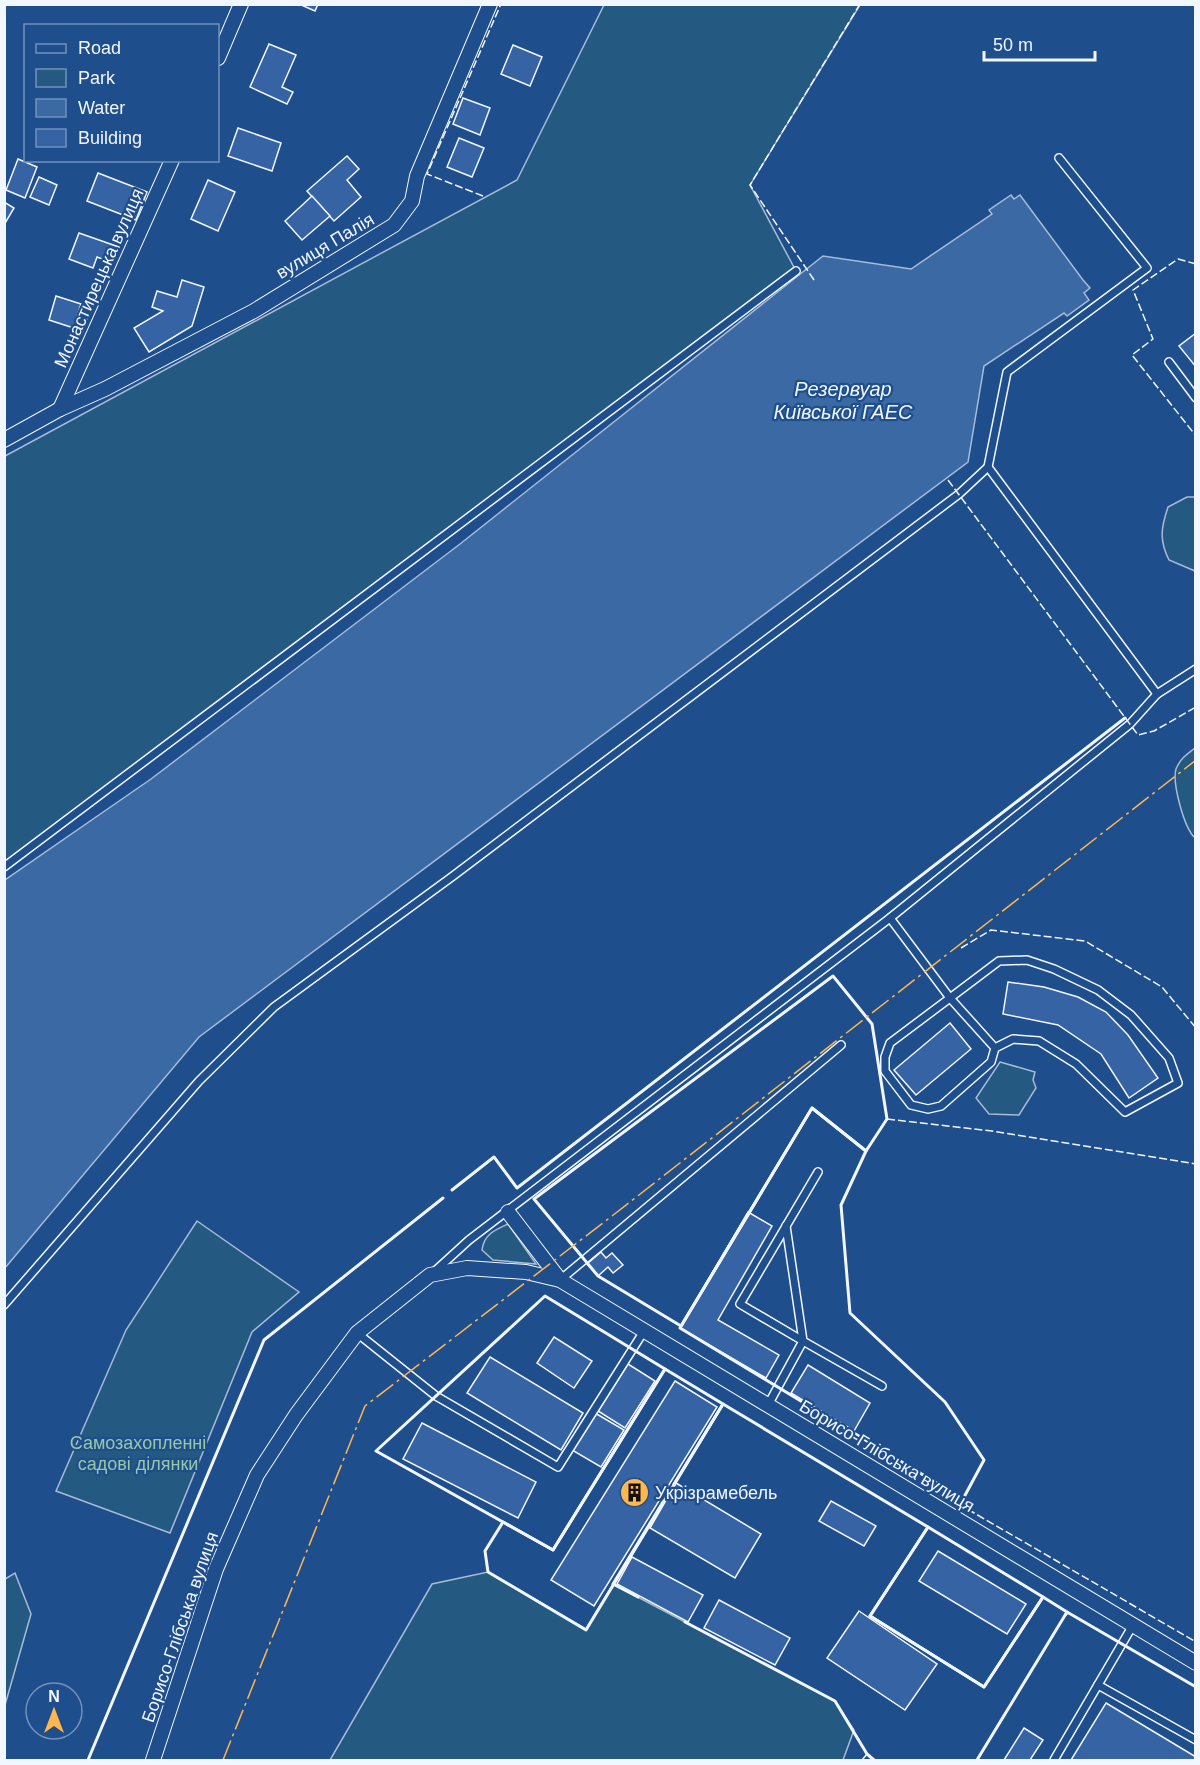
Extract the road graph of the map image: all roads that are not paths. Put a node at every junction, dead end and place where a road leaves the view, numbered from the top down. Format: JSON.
{"nodes":[{"id":1,"x":241,"y":4,"type":"edge"},
{"id":2,"x":490,"y":4,"type":"edge"},
{"id":3,"x":219,"y":56,"type":"edge"},
{"id":4,"x":1059,"y":158,"type":"dead end"},
{"id":5,"x":170,"y":162,"type":"edge"},
{"id":6,"x":796,"y":271,"type":"dead end"},
{"id":7,"x":1169,"y":362,"type":"dead end"},
{"id":8,"x":1196,"y":398,"type":"edge"},
{"id":9,"x":60,"y":409,"type":"junction"},
{"id":10,"x":4,"y":440,"type":"edge"},
{"id":11,"x":988,"y":467,"type":"junction"},
{"id":12,"x":1196,"y":669,"type":"edge"},
{"id":13,"x":1157,"y":694,"type":"junction"},
{"id":14,"x":4,"y":867,"type":"edge"},
{"id":15,"x":890,"y":918,"type":"junction"},
{"id":16,"x":951,"y":998,"type":"junction"},
{"id":17,"x":841,"y":1045,"type":"dead end"},
{"id":18,"x":995,"y":1048,"type":"junction"},
{"id":19,"x":818,"y":1172,"type":"dead end"},
{"id":20,"x":508,"y":1212,"type":"junction"},
{"id":21,"x":786,"y":1226,"type":"junction"},
{"id":22,"x":430,"y":1275,"type":"junction"},
{"id":23,"x":560,"y":1280,"type":"junction"},
{"id":24,"x":4,"y":1305,"type":"edge"},
{"id":25,"x":644,"y":1331,"type":"junction"},
{"id":26,"x":357,"y":1333,"type":"junction"},
{"id":27,"x":803,"y":1341,"type":"junction"},
{"id":28,"x":882,"y":1386,"type":"dead end"},
{"id":29,"x":768,"y":1405,"type":"junction"},
{"id":30,"x":1133,"y":1625,"type":"junction"},
{"id":31,"x":1196,"y":1663,"type":"edge"},
{"id":32,"x":1098,"y":1685,"type":"junction"},
{"id":33,"x":1196,"y":1740,"type":"edge"},
{"id":34,"x":153,"y":1761,"type":"edge"},
{"id":35,"x":1054,"y":1761,"type":"edge"}],
"edges":[{"from":1,"to":3,"type":"street"},
{"from":2,"to":9,"type":"street","name":"вулиця Палія"},
{"from":4,"to":11,"type":"lane"},
{"from":5,"to":9,"type":"street","name":"Монастирецька вулиця"},
{"from":6,"to":14,"type":"lane"},
{"from":7,"to":8,"type":"lane"},
{"from":9,"to":10,"type":"street","name":"вулиця Палія"},
{"from":11,"to":13,"type":"lane"},
{"from":11,"to":24,"type":"lane"},
{"from":12,"to":13,"type":"lane"},
{"from":13,"to":15,"type":"lane"},
{"from":15,"to":16,"type":"lane"},
{"from":15,"to":20,"type":"lane"},
{"from":16,"to":18,"type":"lane"},
{"from":16,"to":18,"type":"lane"},
{"from":16,"to":18,"type":"lane"},
{"from":17,"to":23,"type":"lane"},
{"from":19,"to":21,"type":"lane"},
{"from":20,"to":22,"type":"lane"},
{"from":20,"to":23,"type":"street","name":"Борисо-Глібська вулиця"},
{"from":21,"to":27,"type":"lane"},
{"from":21,"to":27,"type":"lane"},
{"from":22,"to":23,"type":"street","name":"Борисо-Глібська вулиця"},
{"from":22,"to":26,"type":"street","name":"Борисо-Глібська вулиця"},
{"from":23,"to":25,"type":"street","name":"Борисо-Глібська вулиця"},
{"from":25,"to":26,"type":"lane"},
{"from":25,"to":29,"type":"street","name":"Борисо-Глібська вулиця"},
{"from":26,"to":34,"type":"street","name":"Борисо-Глібська вулиця"},
{"from":27,"to":28,"type":"lane"},
{"from":27,"to":29,"type":"lane"},
{"from":29,"to":30,"type":"street","name":"Борисо-Глібська вулиця"},
{"from":30,"to":31,"type":"street","name":"Борисо-Глібська вулиця"},
{"from":30,"to":32,"type":"lane"},
{"from":32,"to":33,"type":"lane"},
{"from":32,"to":35,"type":"lane"}]}
